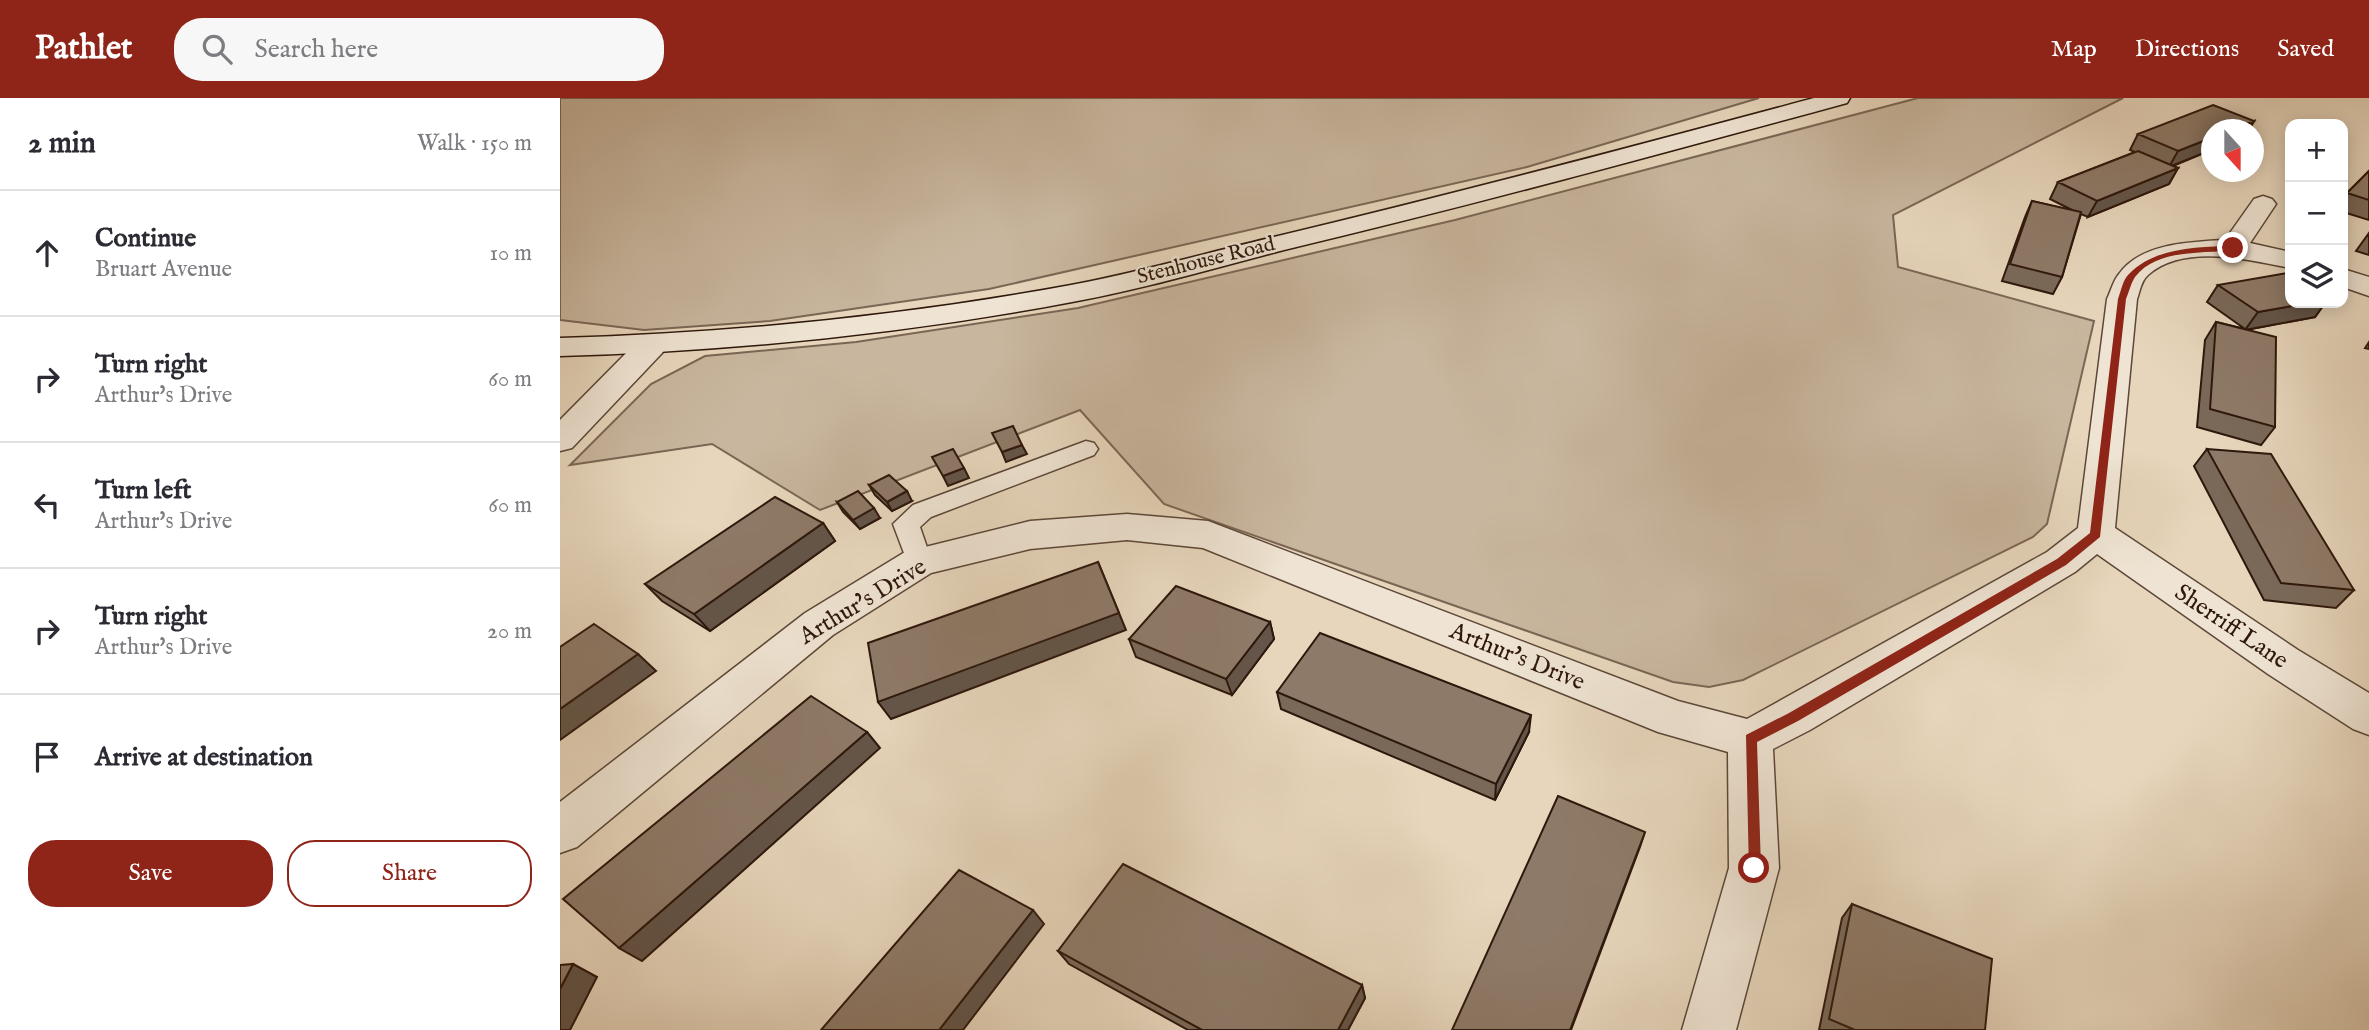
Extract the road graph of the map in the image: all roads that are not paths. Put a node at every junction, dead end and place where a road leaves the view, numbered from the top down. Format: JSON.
{"nodes":[{"id":1,"x":1839,"y":98,"type":"edge"},
{"id":2,"x":2263,"y":204,"type":"dead end"},
{"id":3,"x":2233,"y":248,"type":"junction"},
{"id":4,"x":2285,"y":259,"type":"edge"},
{"id":5,"x":2348,"y":280,"type":"edge"},
{"id":6,"x":2369,"y":287,"type":"edge"},
{"id":7,"x":652,"y":345,"type":"junction"},
{"id":8,"x":560,"y":347,"type":"edge"},
{"id":9,"x":560,"y":440,"type":"edge"},
{"id":10,"x":1086,"y":449,"type":"dead end"},
{"id":11,"x":2096,"y":534,"type":"junction"},
{"id":12,"x":919,"y":562,"type":"junction"},
{"id":13,"x":2369,"y":716,"type":"edge"},
{"id":14,"x":1751,"y":739,"type":"junction"},
{"id":15,"x":560,"y":831,"type":"edge"},
{"id":16,"x":1709,"y":1030,"type":"edge"}],
"edges":[{"from":1,"to":7,"type":"street","name":"Stenhouse Road"},
{"from":2,"to":3,"type":"street"},
{"from":3,"to":4,"type":"street"},
{"from":3,"to":11,"type":"street"},
{"from":5,"to":6,"type":"street"},
{"from":7,"to":8,"type":"street","name":"Stenhouse Road"},
{"from":7,"to":9,"type":"street"},
{"from":10,"to":12,"type":"lane"},
{"from":11,"to":13,"type":"street","name":"Sherriff Lane"},
{"from":11,"to":14,"type":"street"},
{"from":12,"to":14,"type":"street","name":"Arthur's Drive"},
{"from":12,"to":15,"type":"street","name":"Arthur's Drive"},
{"from":14,"to":16,"type":"street"}]}
